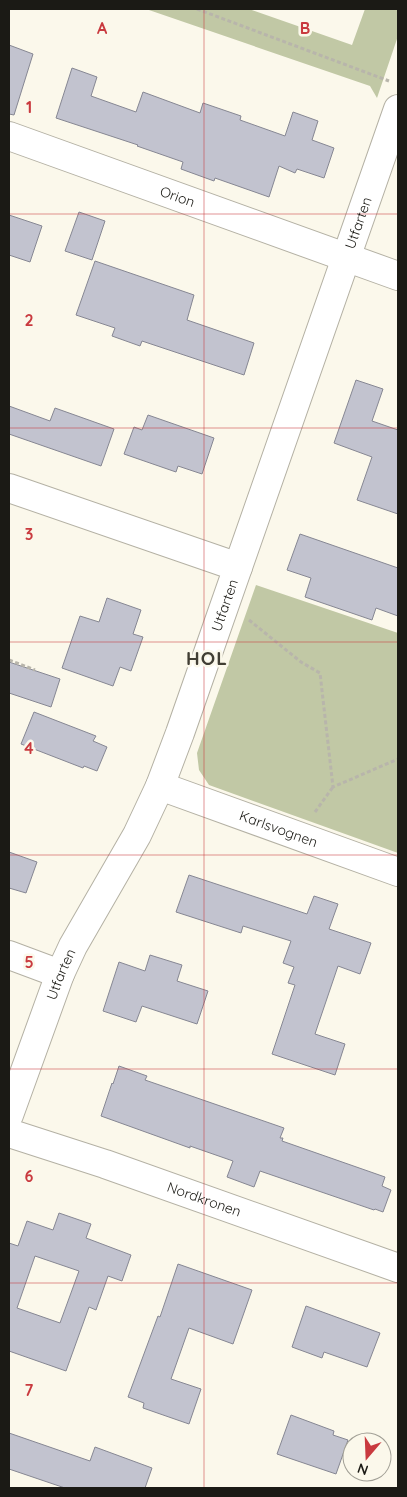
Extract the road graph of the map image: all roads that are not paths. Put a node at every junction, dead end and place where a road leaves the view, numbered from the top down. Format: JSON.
{"nodes":[{"id":1,"x":398,"y":109,"type":"edge"},
{"id":2,"x":9,"y":136,"type":"edge"},
{"id":3,"x":347,"y":256,"type":"junction"},
{"id":4,"x":398,"y":276,"type":"edge"},
{"id":5,"x":9,"y":488,"type":"edge"},
{"id":6,"x":238,"y":567,"type":"junction"},
{"id":7,"x":160,"y":786,"type":"junction"},
{"id":8,"x":398,"y":872,"type":"edge"},
{"id":9,"x":9,"y":955,"type":"edge"},
{"id":10,"x":60,"y":974,"type":"junction"},
{"id":11,"x":9,"y":1114,"type":"edge"},
{"id":12,"x":9,"y":1133,"type":"edge"},
{"id":13,"x":398,"y":1268,"type":"edge"}],
"edges":[{"from":1,"to":3,"type":"street","name":"Utfarten"},
{"from":2,"to":3,"type":"street","name":"Orion"},
{"from":3,"to":4,"type":"street"},
{"from":3,"to":6,"type":"street","name":"Utfarten"},
{"from":5,"to":6,"type":"street"},
{"from":6,"to":7,"type":"street","name":"Utfarten"},
{"from":7,"to":8,"type":"street","name":"Karlsvognen"},
{"from":7,"to":10,"type":"street","name":"Utfarten"},
{"from":9,"to":10,"type":"street"},
{"from":10,"to":11,"type":"street","name":"Utfarten"},
{"from":12,"to":13,"type":"street","name":"Nordkronen"}]}
